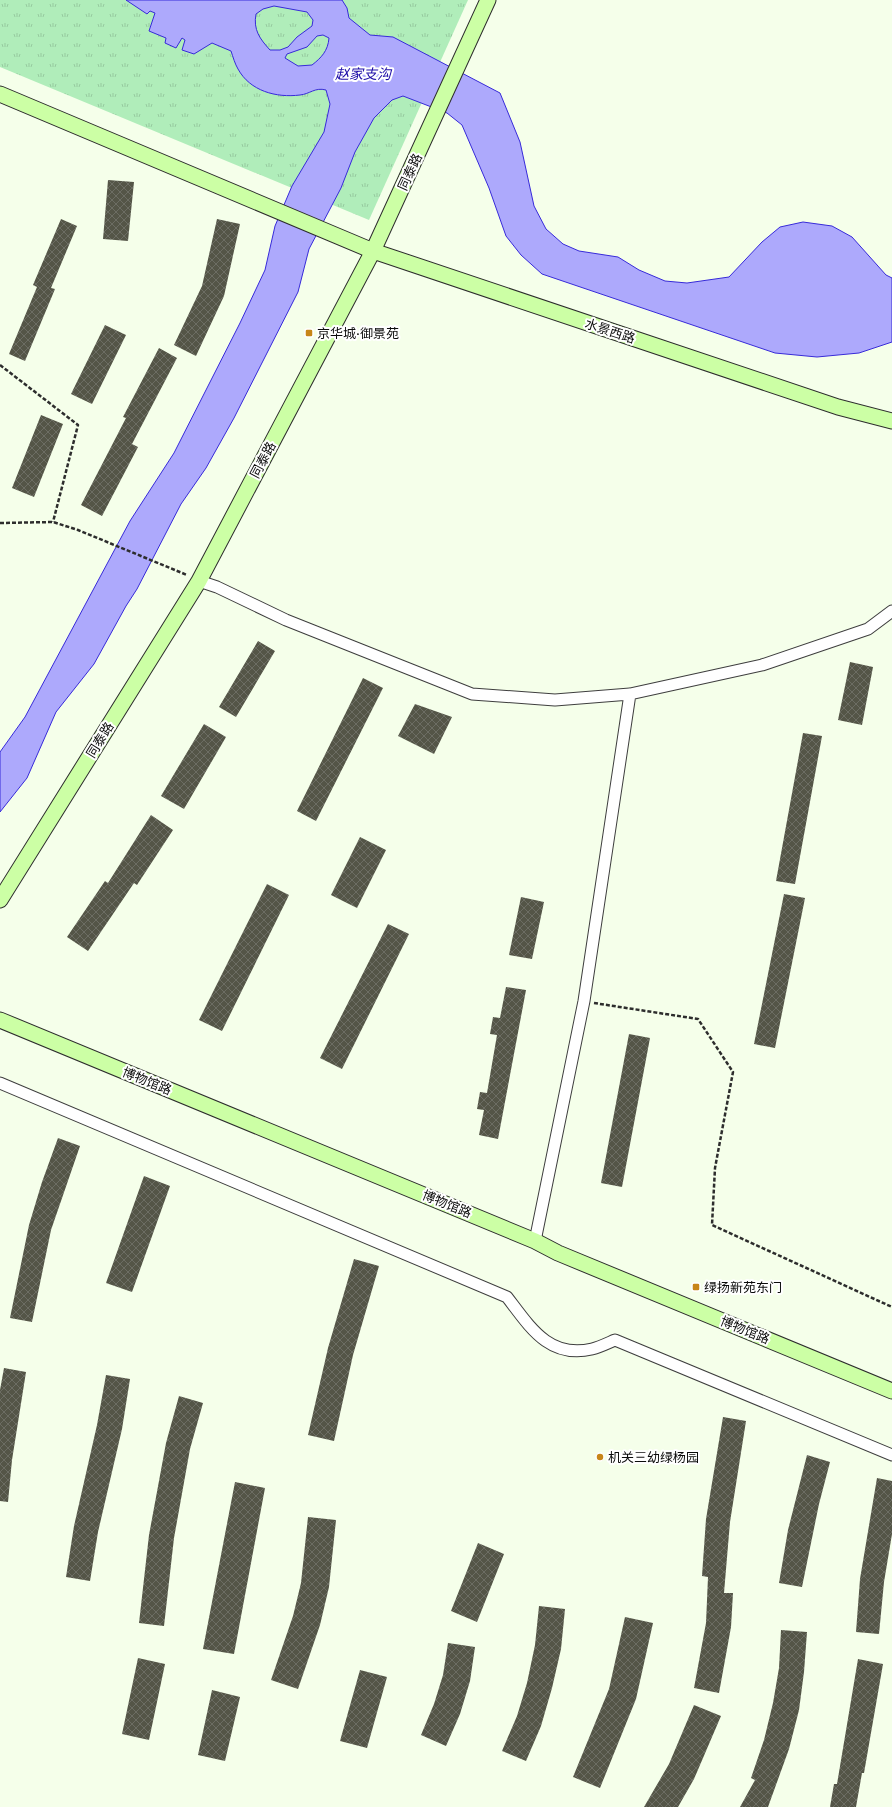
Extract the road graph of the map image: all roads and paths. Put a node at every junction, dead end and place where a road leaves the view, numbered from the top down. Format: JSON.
{"nodes":[{"id":1,"x":488,"y":0,"type":"edge"},
{"id":2,"x":0,"y":94,"type":"edge"},
{"id":3,"x":373,"y":251,"type":"junction"},
{"id":4,"x":0,"y":365,"type":"edge"},
{"id":5,"x":892,"y":421,"type":"edge"},
{"id":6,"x":53,"y":522,"type":"junction"},
{"id":7,"x":0,"y":523,"type":"edge"},
{"id":8,"x":199,"y":581,"type":"junction"},
{"id":9,"x":892,"y":611,"type":"edge"},
{"id":10,"x":630,"y":694,"type":"junction"},
{"id":11,"x":0,"y":900,"type":"edge"},
{"id":12,"x":584,"y":1001,"type":"junction"},
{"id":13,"x":0,"y":1020,"type":"edge"},
{"id":14,"x":0,"y":1084,"type":"edge"},
{"id":15,"x":535,"y":1240,"type":"junction"},
{"id":16,"x":892,"y":1307,"type":"edge"},
{"id":17,"x":892,"y":1391,"type":"edge"},
{"id":18,"x":892,"y":1455,"type":"edge"}],
"edges":[{"from":1,"to":3,"type":"street","name":"同泰路"},
{"from":2,"to":3,"type":"street","name":"水景西路"},
{"from":3,"to":5,"type":"street","name":"水景西路"},
{"from":3,"to":8,"type":"street","name":"同泰路"},
{"from":4,"to":6,"type":"path"},
{"from":6,"to":7,"type":"path"},
{"from":6,"to":8,"type":"path"},
{"from":8,"to":10,"type":"street"},
{"from":8,"to":11,"type":"street","name":"同泰路"},
{"from":9,"to":10,"type":"street"},
{"from":10,"to":12,"type":"street"},
{"from":12,"to":15,"type":"street"},
{"from":12,"to":16,"type":"path"},
{"from":13,"to":15,"type":"street","name":"博物馆路"},
{"from":14,"to":18,"type":"street"},
{"from":15,"to":17,"type":"street","name":"博物馆路"}]}
